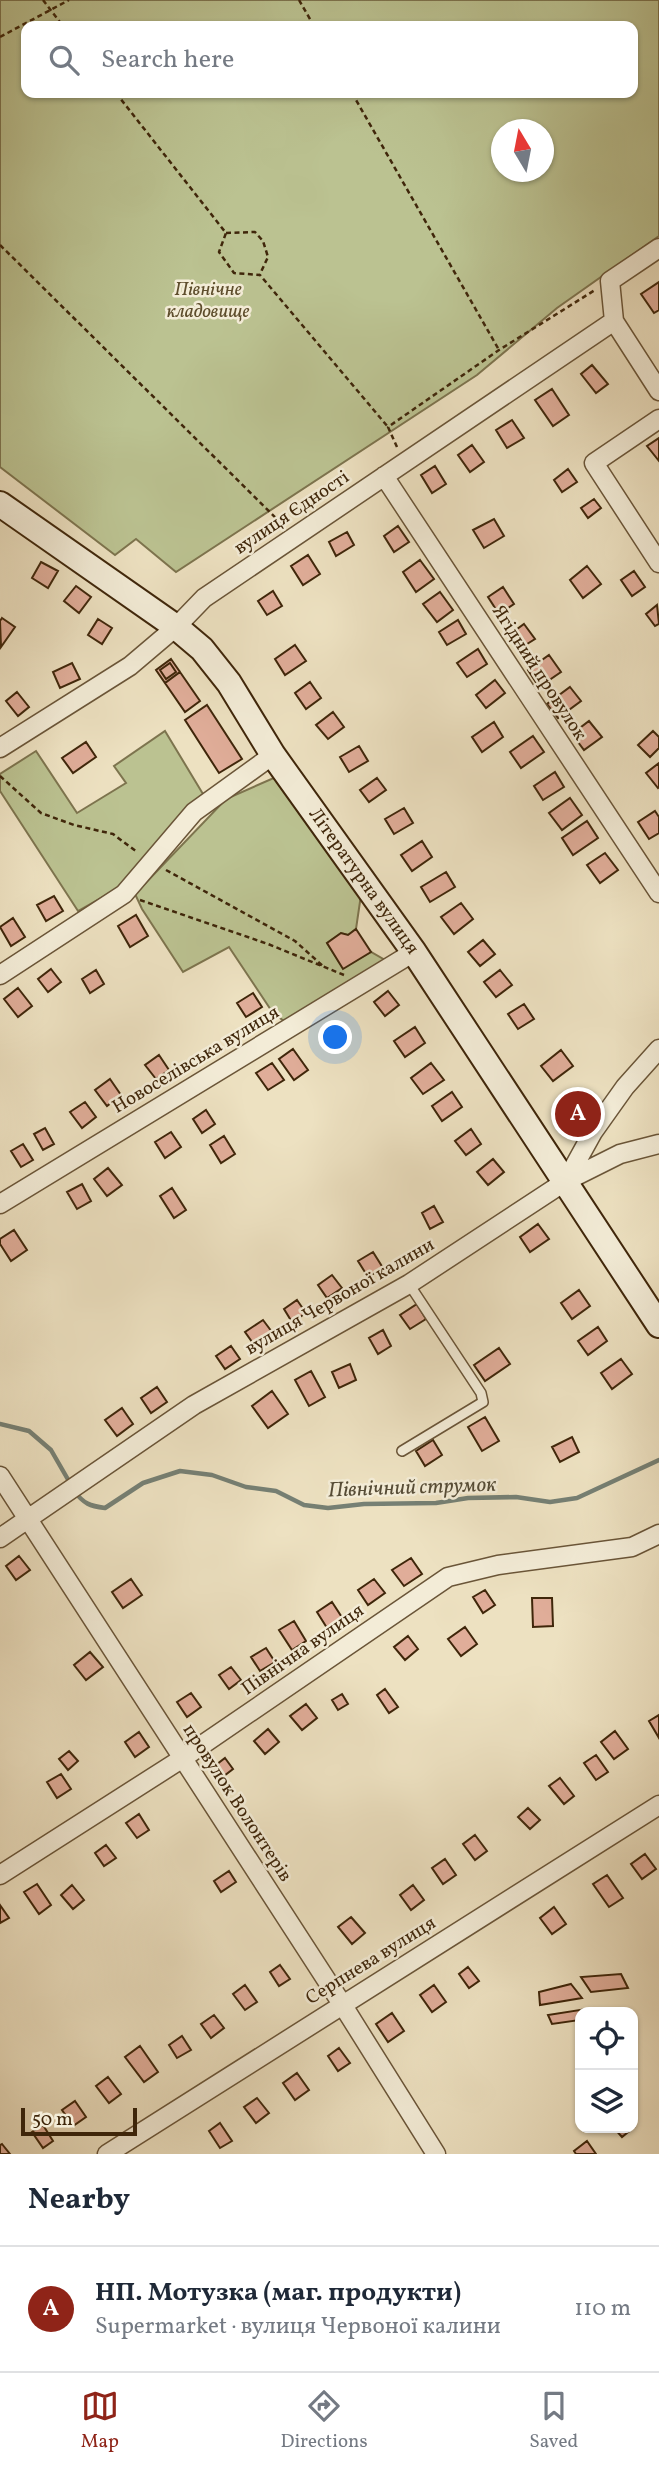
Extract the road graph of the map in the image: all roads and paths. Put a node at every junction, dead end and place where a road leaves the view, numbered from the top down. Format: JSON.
{"nodes":[{"id":1,"x":43,"y":0,"type":"edge"},
{"id":2,"x":69,"y":0,"type":"edge"},
{"id":3,"x":299,"y":0,"type":"edge"},
{"id":4,"x":51,"y":10,"type":"junction"},
{"id":5,"x":30,"y":21,"type":"edge"},
{"id":6,"x":59,"y":21,"type":"edge"},
{"id":7,"x":311,"y":21,"type":"edge"},
{"id":8,"x":21,"y":26,"type":"edge"},
{"id":9,"x":0,"y":37,"type":"edge"},
{"id":10,"x":120,"y":98,"type":"edge"},
{"id":11,"x":355,"y":98,"type":"edge"},
{"id":12,"x":226,"y":233,"type":"junction"},
{"id":13,"x":0,"y":245,"type":"edge"},
{"id":14,"x":659,"y":248,"type":"edge"},
{"id":15,"x":260,"y":275,"type":"junction"},
{"id":16,"x":610,"y":281,"type":"junction"},
{"id":17,"x":614,"y":321,"type":"junction"},
{"id":18,"x":499,"y":350,"type":"junction"},
{"id":19,"x":659,"y":391,"type":"edge"},
{"id":20,"x":659,"y":419,"type":"edge"},
{"id":21,"x":388,"y":427,"type":"junction"},
{"id":22,"x":405,"y":462,"type":"junction"},
{"id":23,"x":384,"y":476,"type":"junction"},
{"id":24,"x":0,"y":505,"type":"edge"},
{"id":25,"x":295,"y":537,"type":"junction"},
{"id":26,"x":659,"y":563,"type":"edge"},
{"id":27,"x":176,"y":627,"type":"junction"},
{"id":28,"x":0,"y":748,"type":"edge"},
{"id":29,"x":273,"y":755,"type":"junction"},
{"id":30,"x":0,"y":776,"type":"edge"},
{"id":31,"x":151,"y":862,"type":"junction"},
{"id":32,"x":659,"y":893,"type":"edge"},
{"id":33,"x":124,"y":894,"type":"junction"},
{"id":34,"x":414,"y":952,"type":"junction"},
{"id":35,"x":324,"y":967,"type":"junction"},
{"id":36,"x":0,"y":975,"type":"edge"},
{"id":37,"x":363,"y":982,"type":"junction"},
{"id":38,"x":659,"y":1049,"type":"edge"},
{"id":39,"x":659,"y":1144,"type":"edge"},
{"id":40,"x":566,"y":1181,"type":"junction"},
{"id":41,"x":0,"y":1204,"type":"edge"},
{"id":42,"x":409,"y":1283,"type":"junction"},
{"id":43,"x":659,"y":1325,"type":"edge"},
{"id":44,"x":402,"y":1451,"type":"dead end"},
{"id":45,"x":0,"y":1476,"type":"edge"},
{"id":46,"x":28,"y":1520,"type":"junction"},
{"id":47,"x":659,"y":1534,"type":"edge"},
{"id":48,"x":0,"y":1538,"type":"edge"},
{"id":49,"x":183,"y":1758,"type":"junction"},
{"id":50,"x":659,"y":1805,"type":"edge"},
{"id":51,"x":0,"y":1875,"type":"edge"},
{"id":52,"x":342,"y":2004,"type":"junction"},
{"id":53,"x":107,"y":2154,"type":"edge"},
{"id":54,"x":436,"y":2154,"type":"edge"}],
"edges":[{"from":1,"to":4,"type":"path"},
{"from":2,"to":4,"type":"path"},
{"from":3,"to":7,"type":"path"},
{"from":4,"to":5,"type":"path"},
{"from":4,"to":6,"type":"path"},
{"from":8,"to":9,"type":"path"},
{"from":10,"to":12,"type":"path"},
{"from":11,"to":18,"type":"path"},
{"from":12,"to":15,"type":"path"},
{"from":12,"to":15,"type":"path"},
{"from":13,"to":25,"type":"path"},
{"from":14,"to":16,"type":"street"},
{"from":15,"to":21,"type":"path"},
{"from":16,"to":17,"type":"street"},
{"from":16,"to":18,"type":"path"},
{"from":17,"to":19,"type":"street"},
{"from":17,"to":22,"type":"street","name":"вулиця Єдності"},
{"from":18,"to":21,"type":"path"},
{"from":20,"to":26,"type":"street"},
{"from":21,"to":22,"type":"path"},
{"from":22,"to":23,"type":"street","name":"вулиця Єдності"},
{"from":23,"to":25,"type":"street","name":"вулиця Єдності"},
{"from":23,"to":32,"type":"street","name":"Ягідний провулок"},
{"from":24,"to":27,"type":"street","name":"Літературна вулиця"},
{"from":25,"to":27,"type":"street","name":"вулиця Єдності"},
{"from":27,"to":28,"type":"street","name":"вулиця Єдності"},
{"from":27,"to":29,"type":"street","name":"Літературна вулиця"},
{"from":29,"to":31,"type":"street"},
{"from":29,"to":34,"type":"street","name":"Літературна вулиця"},
{"from":30,"to":31,"type":"path"},
{"from":31,"to":33,"type":"street"},
{"from":31,"to":35,"type":"path"},
{"from":33,"to":35,"type":"path"},
{"from":33,"to":36,"type":"street"},
{"from":34,"to":37,"type":"street","name":"Новоселівська вулиця"},
{"from":34,"to":40,"type":"street","name":"Літературна вулиця"},
{"from":35,"to":37,"type":"path"},
{"from":37,"to":41,"type":"street","name":"Новоселівська вулиця"},
{"from":38,"to":40,"type":"street","name":"вулиця Червоної калини"},
{"from":39,"to":40,"type":"street"},
{"from":40,"to":42,"type":"street","name":"вулиця Червоної калини"},
{"from":40,"to":43,"type":"street","name":"Літературна вулиця"},
{"from":42,"to":44,"type":"lane"},
{"from":42,"to":46,"type":"street","name":"вулиця Червоної калини"},
{"from":45,"to":46,"type":"street","name":"провулок Волонтерів"},
{"from":46,"to":48,"type":"street","name":"вулиця Червоної калини"},
{"from":46,"to":49,"type":"street","name":"провулок Волонтерів"},
{"from":47,"to":49,"type":"street","name":"Північна вулиця"},
{"from":49,"to":51,"type":"street","name":"Північна вулиця"},
{"from":49,"to":52,"type":"street","name":"провулок Волонтерів"},
{"from":50,"to":52,"type":"street","name":"Серпнева вулиця"},
{"from":52,"to":53,"type":"street","name":"Серпнева вулиця"},
{"from":52,"to":54,"type":"street","name":"провулок Волонтерів"}]}
